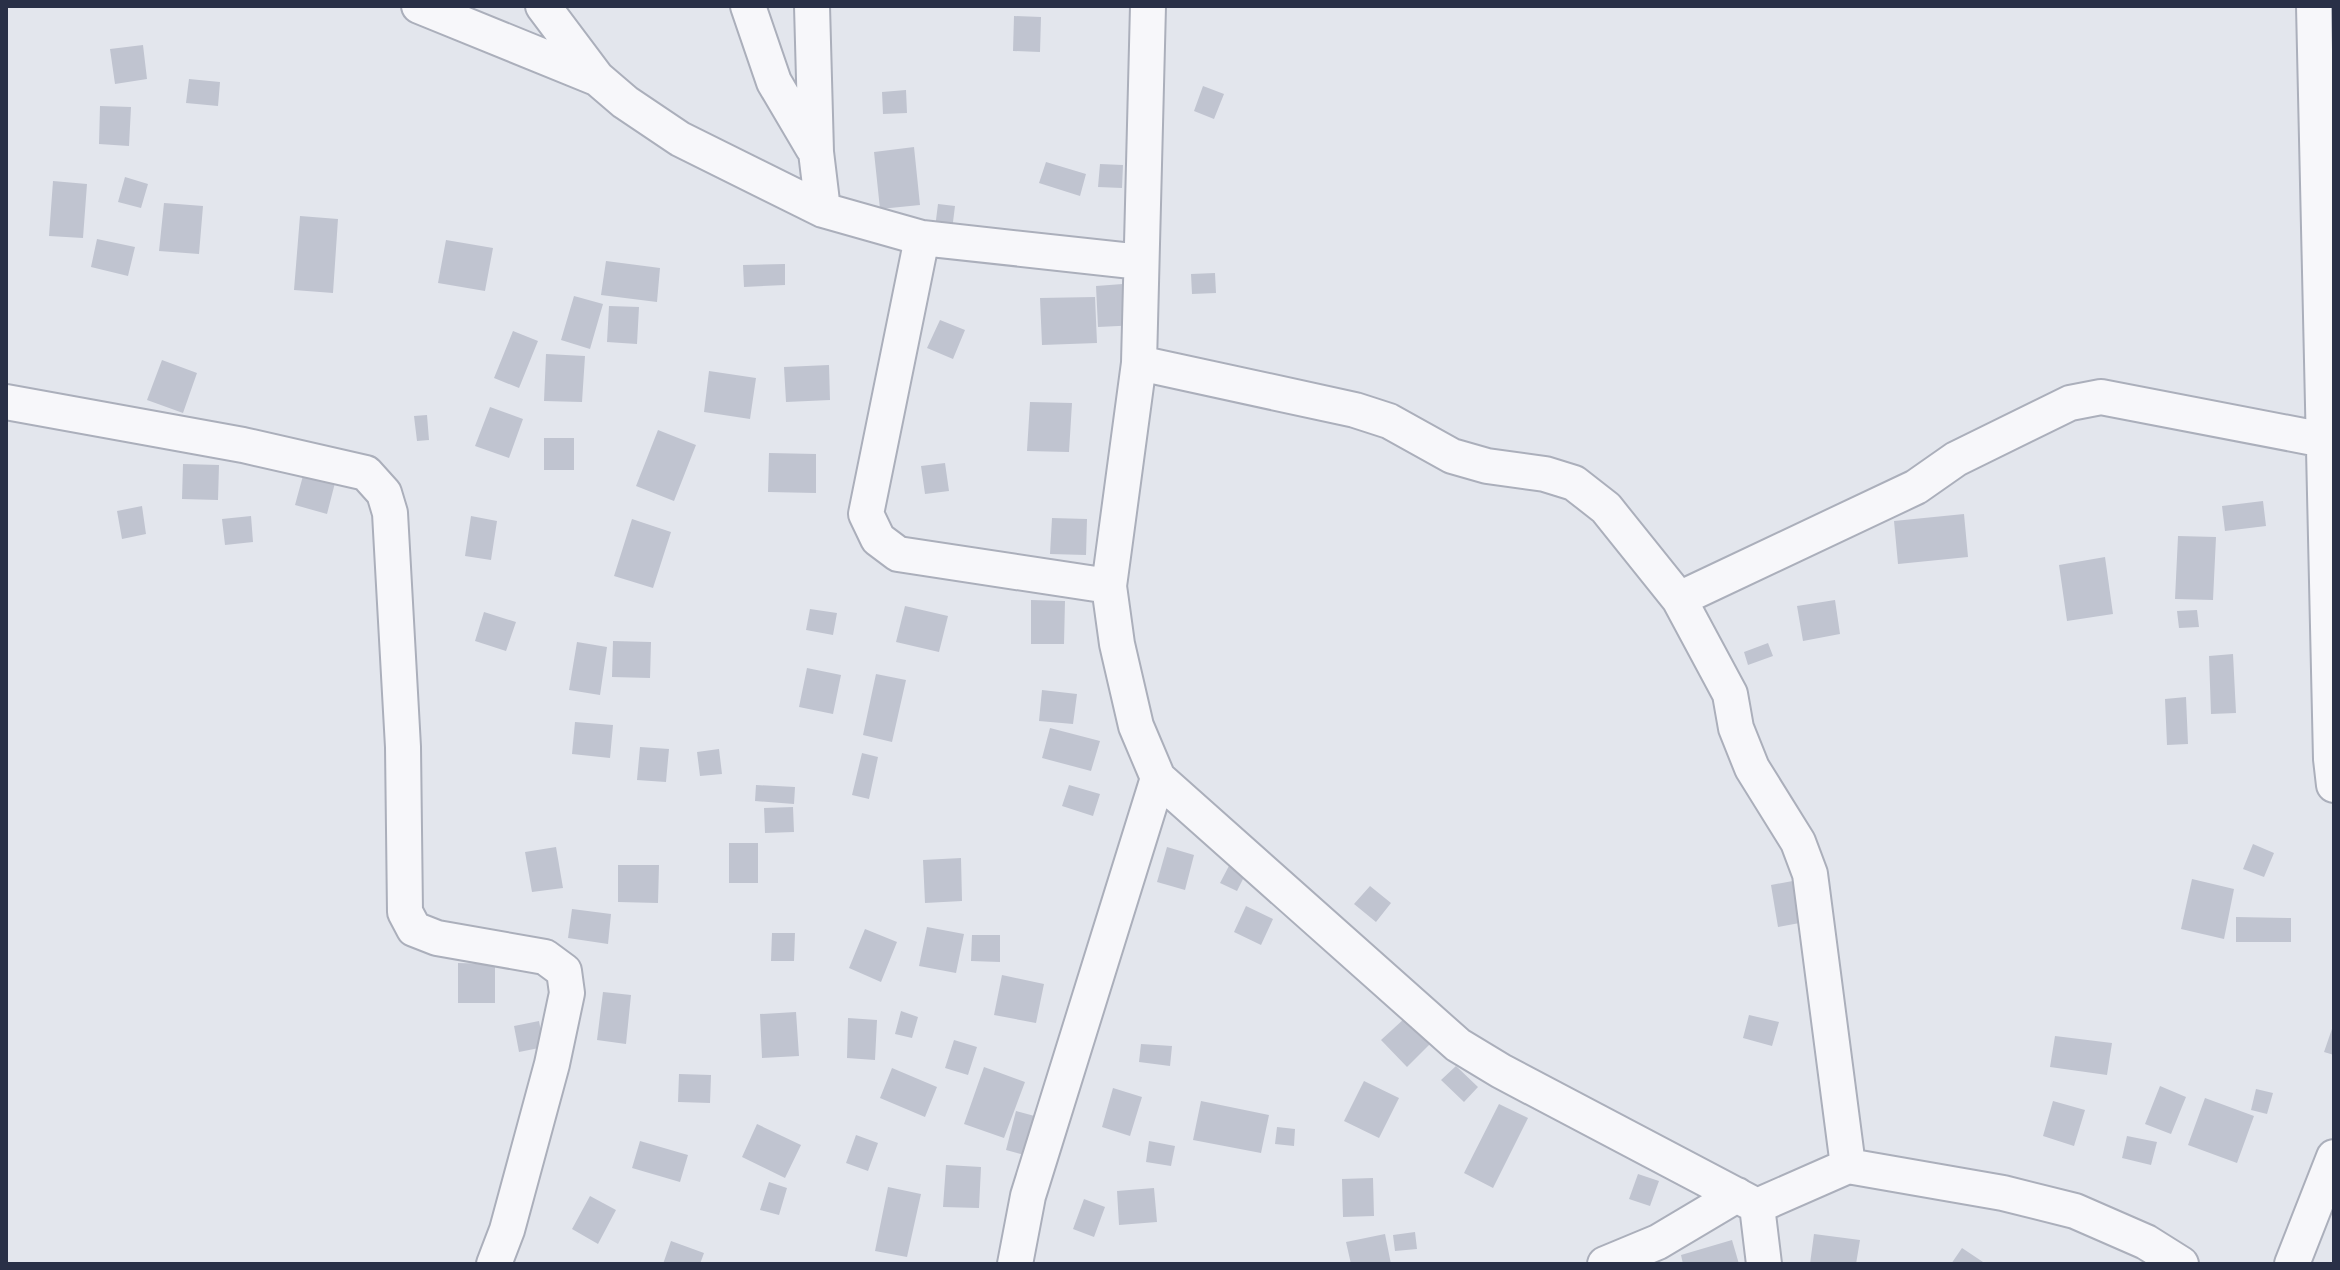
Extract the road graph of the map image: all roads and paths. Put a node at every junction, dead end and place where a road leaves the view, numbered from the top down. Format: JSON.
{"nodes":[{"id":1,"x":419,"y":6,"type":"edge"},
{"id":2,"x":543,"y":6,"type":"edge"},
{"id":3,"x":748,"y":6,"type":"edge"},
{"id":4,"x":812,"y":6,"type":"edge"},
{"id":5,"x":1148,"y":6,"type":"edge"},
{"id":6,"x":2314,"y":6,"type":"edge"},
{"id":7,"x":2325,"y":56,"type":"edge"},
{"id":8,"x":597,"y":78,"type":"junction"},
{"id":9,"x":816,"y":152,"type":"junction"},
{"id":10,"x":823,"y":210,"type":"junction"},
{"id":11,"x":922,"y":238,"type":"junction"},
{"id":12,"x":1141,"y":262,"type":"junction"},
{"id":13,"x":1139,"y":363,"type":"junction"},
{"id":14,"x":6,"y":402,"type":"edge"},
{"id":15,"x":2324,"y":440,"type":"junction"},
{"id":16,"x":1109,"y":586,"type":"junction"},
{"id":17,"x":1679,"y":599,"type":"junction"},
{"id":18,"x":2332,"y":661,"type":"edge"},
{"id":19,"x":1158,"y":778,"type":"junction"},
{"id":20,"x":2334,"y":785,"type":"edge"},
{"id":21,"x":2334,"y":1157,"type":"edge"},
{"id":22,"x":1848,"y":1166,"type":"junction"},
{"id":23,"x":1747,"y":1200,"type":"junction"},
{"id":24,"x":494,"y":1264,"type":"edge"},
{"id":25,"x":1015,"y":1264,"type":"edge"},
{"id":26,"x":1605,"y":1264,"type":"edge"},
{"id":27,"x":1764,"y":1264,"type":"edge"},
{"id":28,"x":2181,"y":1264,"type":"edge"},
{"id":29,"x":2292,"y":1264,"type":"edge"}],
"edges":[{"from":1,"to":8,"type":"street"},
{"from":2,"to":8,"type":"street"},
{"from":3,"to":9,"type":"street"},
{"from":4,"to":9,"type":"street"},
{"from":5,"to":12,"type":"street"},
{"from":6,"to":7,"type":"street"},
{"from":7,"to":15,"type":"street"},
{"from":8,"to":10,"type":"street"},
{"from":9,"to":10,"type":"street"},
{"from":10,"to":11,"type":"street"},
{"from":11,"to":12,"type":"street"},
{"from":11,"to":16,"type":"street"},
{"from":12,"to":13,"type":"street"},
{"from":13,"to":16,"type":"street"},
{"from":13,"to":17,"type":"street"},
{"from":14,"to":24,"type":"street"},
{"from":15,"to":17,"type":"street"},
{"from":15,"to":18,"type":"street"},
{"from":16,"to":19,"type":"street"},
{"from":17,"to":22,"type":"street"},
{"from":18,"to":20,"type":"street"},
{"from":19,"to":23,"type":"street"},
{"from":19,"to":25,"type":"street"},
{"from":21,"to":29,"type":"street"},
{"from":22,"to":23,"type":"street"},
{"from":22,"to":28,"type":"street"},
{"from":23,"to":26,"type":"street"},
{"from":23,"to":27,"type":"street"}]}
